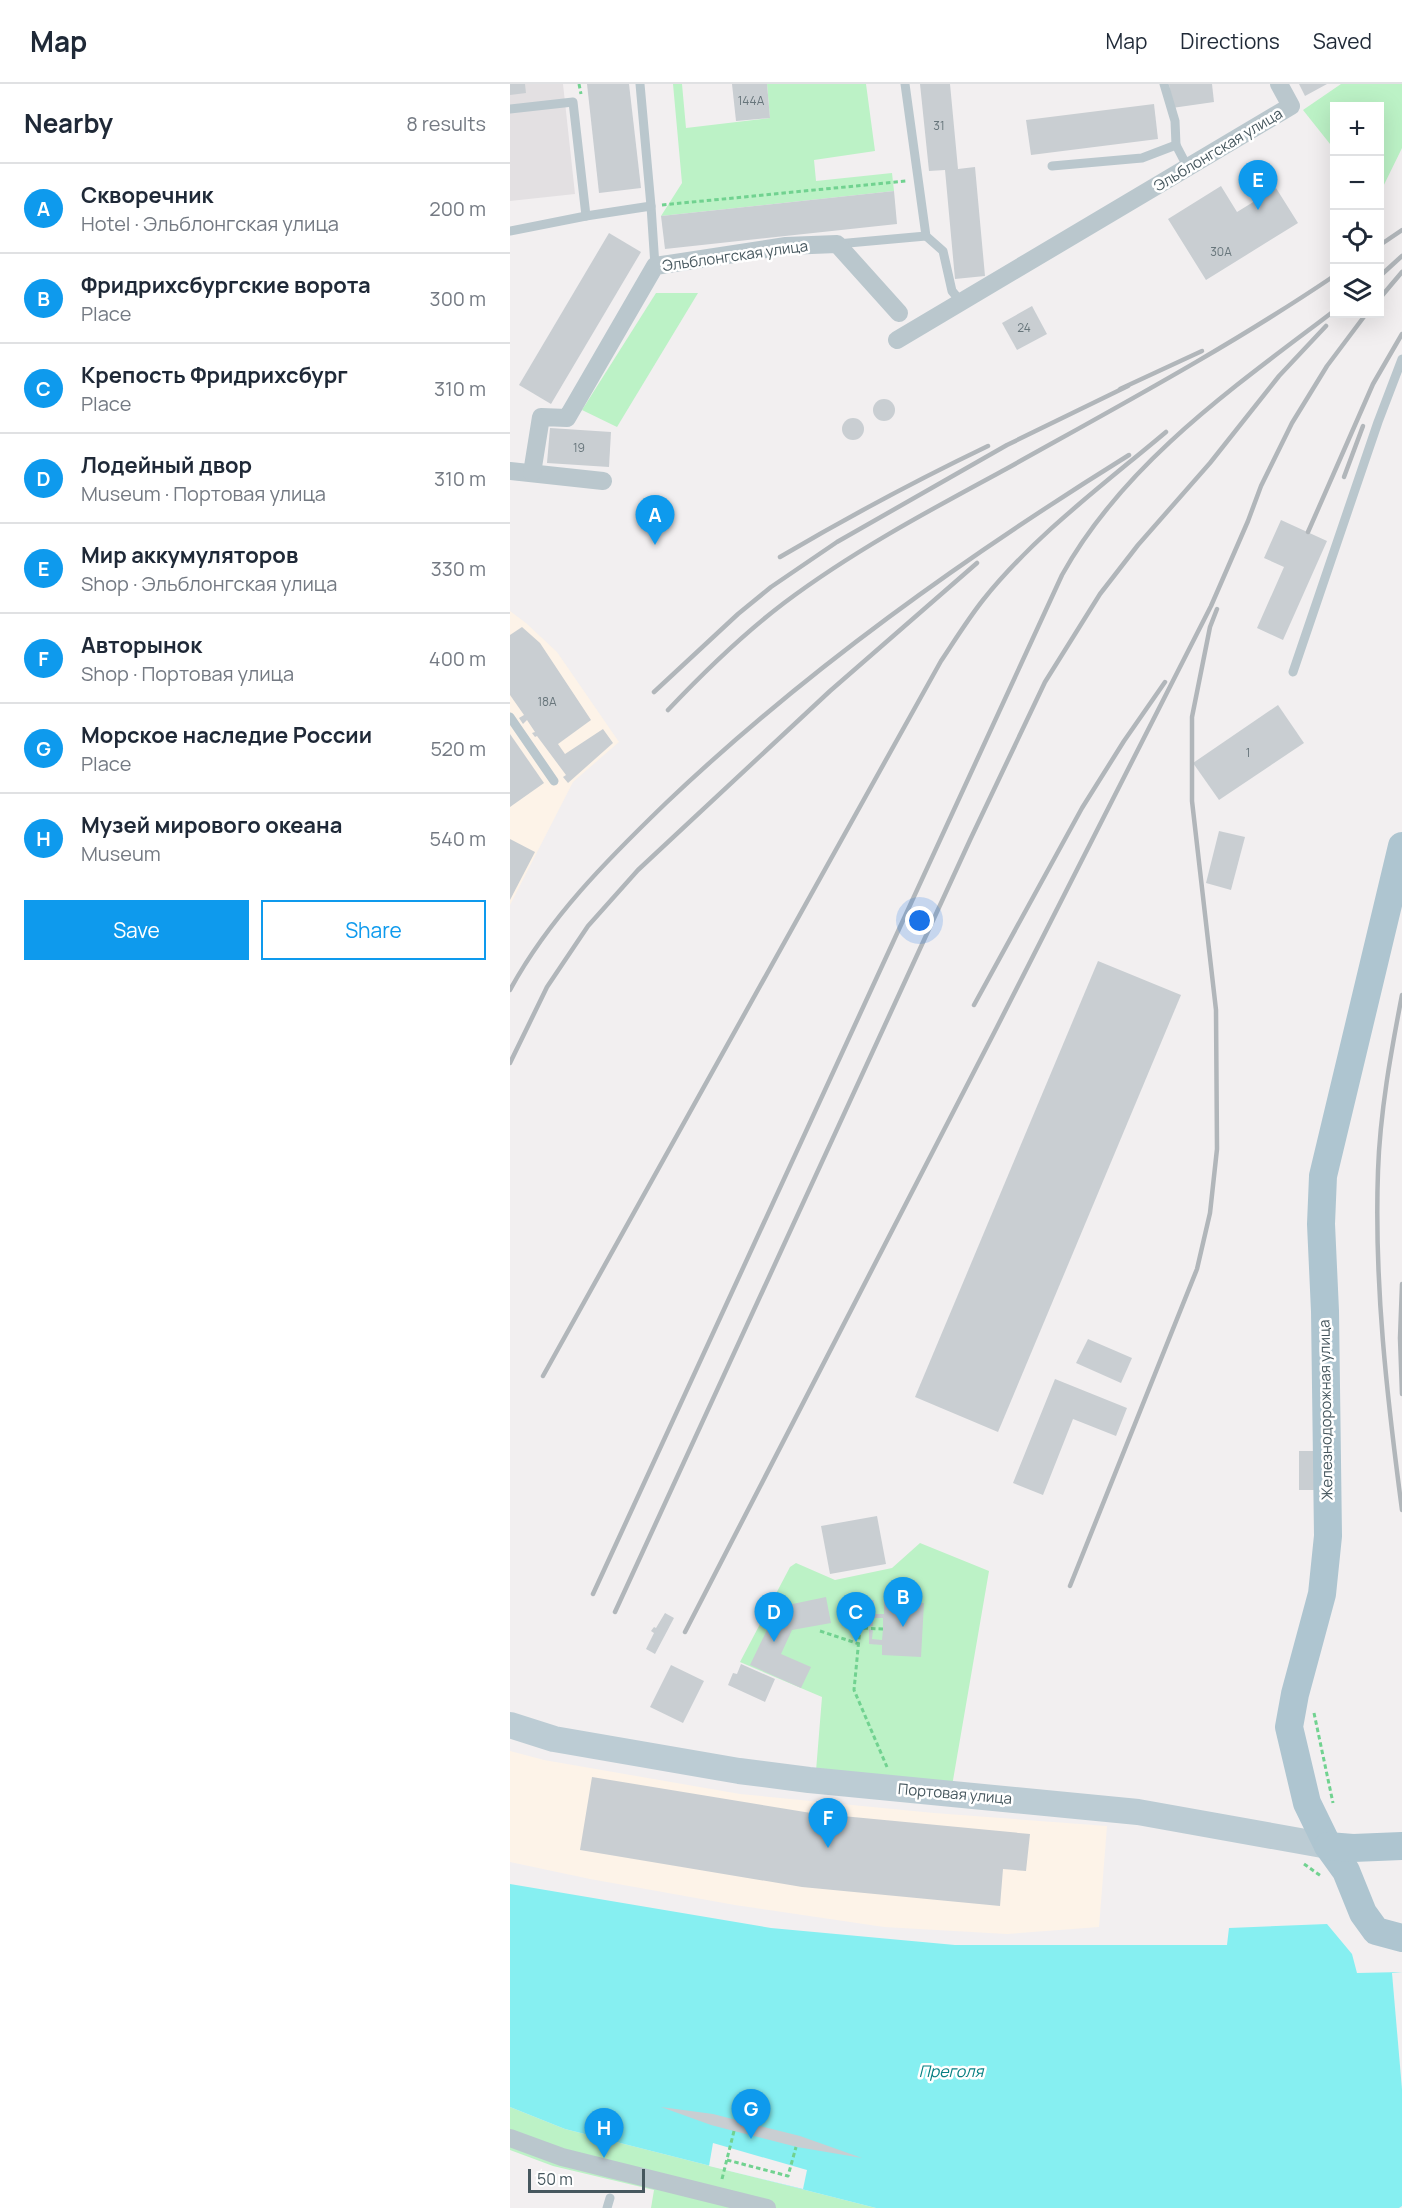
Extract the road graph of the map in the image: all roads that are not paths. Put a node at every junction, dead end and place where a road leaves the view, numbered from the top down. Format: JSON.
{"nodes":[{"id":1,"x":639,"y":84,"type":"edge"},
{"id":2,"x":905,"y":84,"type":"edge"},
{"id":3,"x":1164,"y":84,"type":"edge"},
{"id":4,"x":1279,"y":84,"type":"edge"},
{"id":5,"x":510,"y":109,"type":"edge"},
{"id":6,"x":1176,"y":145,"type":"junction"},
{"id":7,"x":1052,"y":166,"type":"dead end"},
{"id":8,"x":1188,"y":168,"type":"junction"},
{"id":9,"x":651,"y":206,"type":"junction"},
{"id":10,"x":586,"y":216,"type":"junction"},
{"id":11,"x":510,"y":231,"type":"edge"},
{"id":12,"x":926,"y":236,"type":"junction"},
{"id":13,"x":837,"y":244,"type":"junction"},
{"id":14,"x":656,"y":266,"type":"junction"},
{"id":15,"x":962,"y":303,"type":"junction"},
{"id":16,"x":899,"y":313,"type":"dead end"},
{"id":17,"x":897,"y":340,"type":"dead end"},
{"id":18,"x":1402,"y":359,"type":"edge"},
{"id":19,"x":510,"y":471,"type":"edge"},
{"id":20,"x":532,"y":473,"type":"junction"},
{"id":21,"x":603,"y":482,"type":"dead end"},
{"id":22,"x":1293,"y":672,"type":"dead end"},
{"id":23,"x":510,"y":717,"type":"edge"},
{"id":24,"x":554,"y":781,"type":"dead end"},
{"id":25,"x":1401,"y":859,"type":"edge"},
{"id":26,"x":510,"y":1725,"type":"edge"},
{"id":27,"x":1328,"y":1846,"type":"junction"},
{"id":28,"x":1402,"y":1846,"type":"edge"},
{"id":29,"x":1402,"y":1938,"type":"edge"},
{"id":30,"x":510,"y":2138,"type":"edge"},
{"id":31,"x":767,"y":2208,"type":"edge"}],
"edges":[{"from":1,"to":9,"type":"lane"},
{"from":2,"to":12,"type":"lane"},
{"from":3,"to":6,"type":"lane"},
{"from":4,"to":8,"type":"street","name":"Эльблонгская улица"},
{"from":5,"to":10,"type":"lane"},
{"from":6,"to":7,"type":"lane"},
{"from":6,"to":8,"type":"lane"},
{"from":8,"to":15,"type":"street","name":"Эльблонгская улица"},
{"from":9,"to":10,"type":"lane"},
{"from":9,"to":14,"type":"lane"},
{"from":10,"to":11,"type":"lane"},
{"from":12,"to":13,"type":"lane"},
{"from":12,"to":15,"type":"lane"},
{"from":13,"to":14,"type":"street","name":"Эльблонгская улица"},
{"from":13,"to":16,"type":"street"},
{"from":14,"to":20,"type":"street","name":"Эльблонгская улица"},
{"from":15,"to":17,"type":"street","name":"Эльблонгская улица"},
{"from":18,"to":22,"type":"lane"},
{"from":19,"to":20,"type":"street"},
{"from":20,"to":21,"type":"street"},
{"from":23,"to":24,"type":"lane"},
{"from":25,"to":27,"type":"main road","name":"Железнодорожная улица"},
{"from":26,"to":27,"type":"main road","name":"Портовая улица"},
{"from":27,"to":28,"type":"main road","name":"Портовая улица"},
{"from":27,"to":29,"type":"main road","name":"Железнодорожная улица"},
{"from":30,"to":31,"type":"street"}]}
